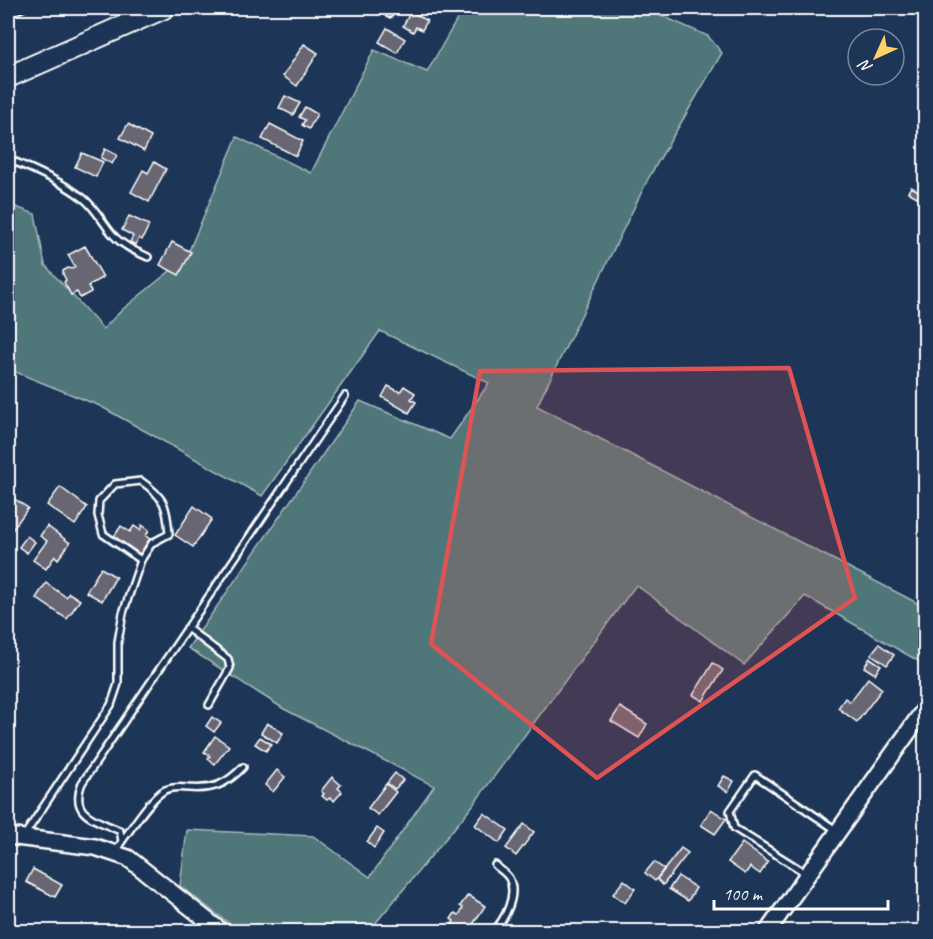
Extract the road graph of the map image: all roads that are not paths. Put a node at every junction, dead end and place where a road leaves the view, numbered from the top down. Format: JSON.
{"nodes":[{"id":1,"x":164,"y":8,"type":"edge"},
{"id":2,"x":8,"y":77,"type":"edge"},
{"id":3,"x":8,"y":159,"type":"edge"},
{"id":4,"x":148,"y":258,"type":"dead end"},
{"id":5,"x":345,"y":396,"type":"dead end"},
{"id":6,"x":141,"y":560,"type":"junction"},
{"id":7,"x":187,"y":628,"type":"junction"},
{"id":8,"x":209,"y":705,"type":"dead end"},
{"id":9,"x":926,"y":707,"type":"edge"},
{"id":10,"x":243,"y":767,"type":"dead end"},
{"id":11,"x":837,"y":831,"type":"junction"},
{"id":12,"x":15,"y":837,"type":"edge"},
{"id":13,"x":118,"y":846,"type":"junction"},
{"id":14,"x":495,"y":865,"type":"dead end"},
{"id":15,"x":807,"y":874,"type":"junction"},
{"id":16,"x":222,"y":932,"type":"edge"},
{"id":17,"x":493,"y":932,"type":"edge"},
{"id":18,"x":767,"y":932,"type":"edge"}],
"edges":[{"from":1,"to":2,"type":"highway"},
{"from":3,"to":4,"type":"lane"},
{"from":5,"to":7,"type":"lane"},
{"from":6,"to":6,"type":"lane"},
{"from":6,"to":12,"type":"lane"},
{"from":7,"to":8,"type":"lane"},
{"from":7,"to":13,"type":"lane"},
{"from":9,"to":11,"type":"street"},
{"from":10,"to":13,"type":"lane"},
{"from":11,"to":15,"type":"street"},
{"from":11,"to":15,"type":"lane"},
{"from":12,"to":13,"type":"street"},
{"from":13,"to":16,"type":"street"},
{"from":14,"to":17,"type":"lane"},
{"from":15,"to":18,"type":"street"}]}
